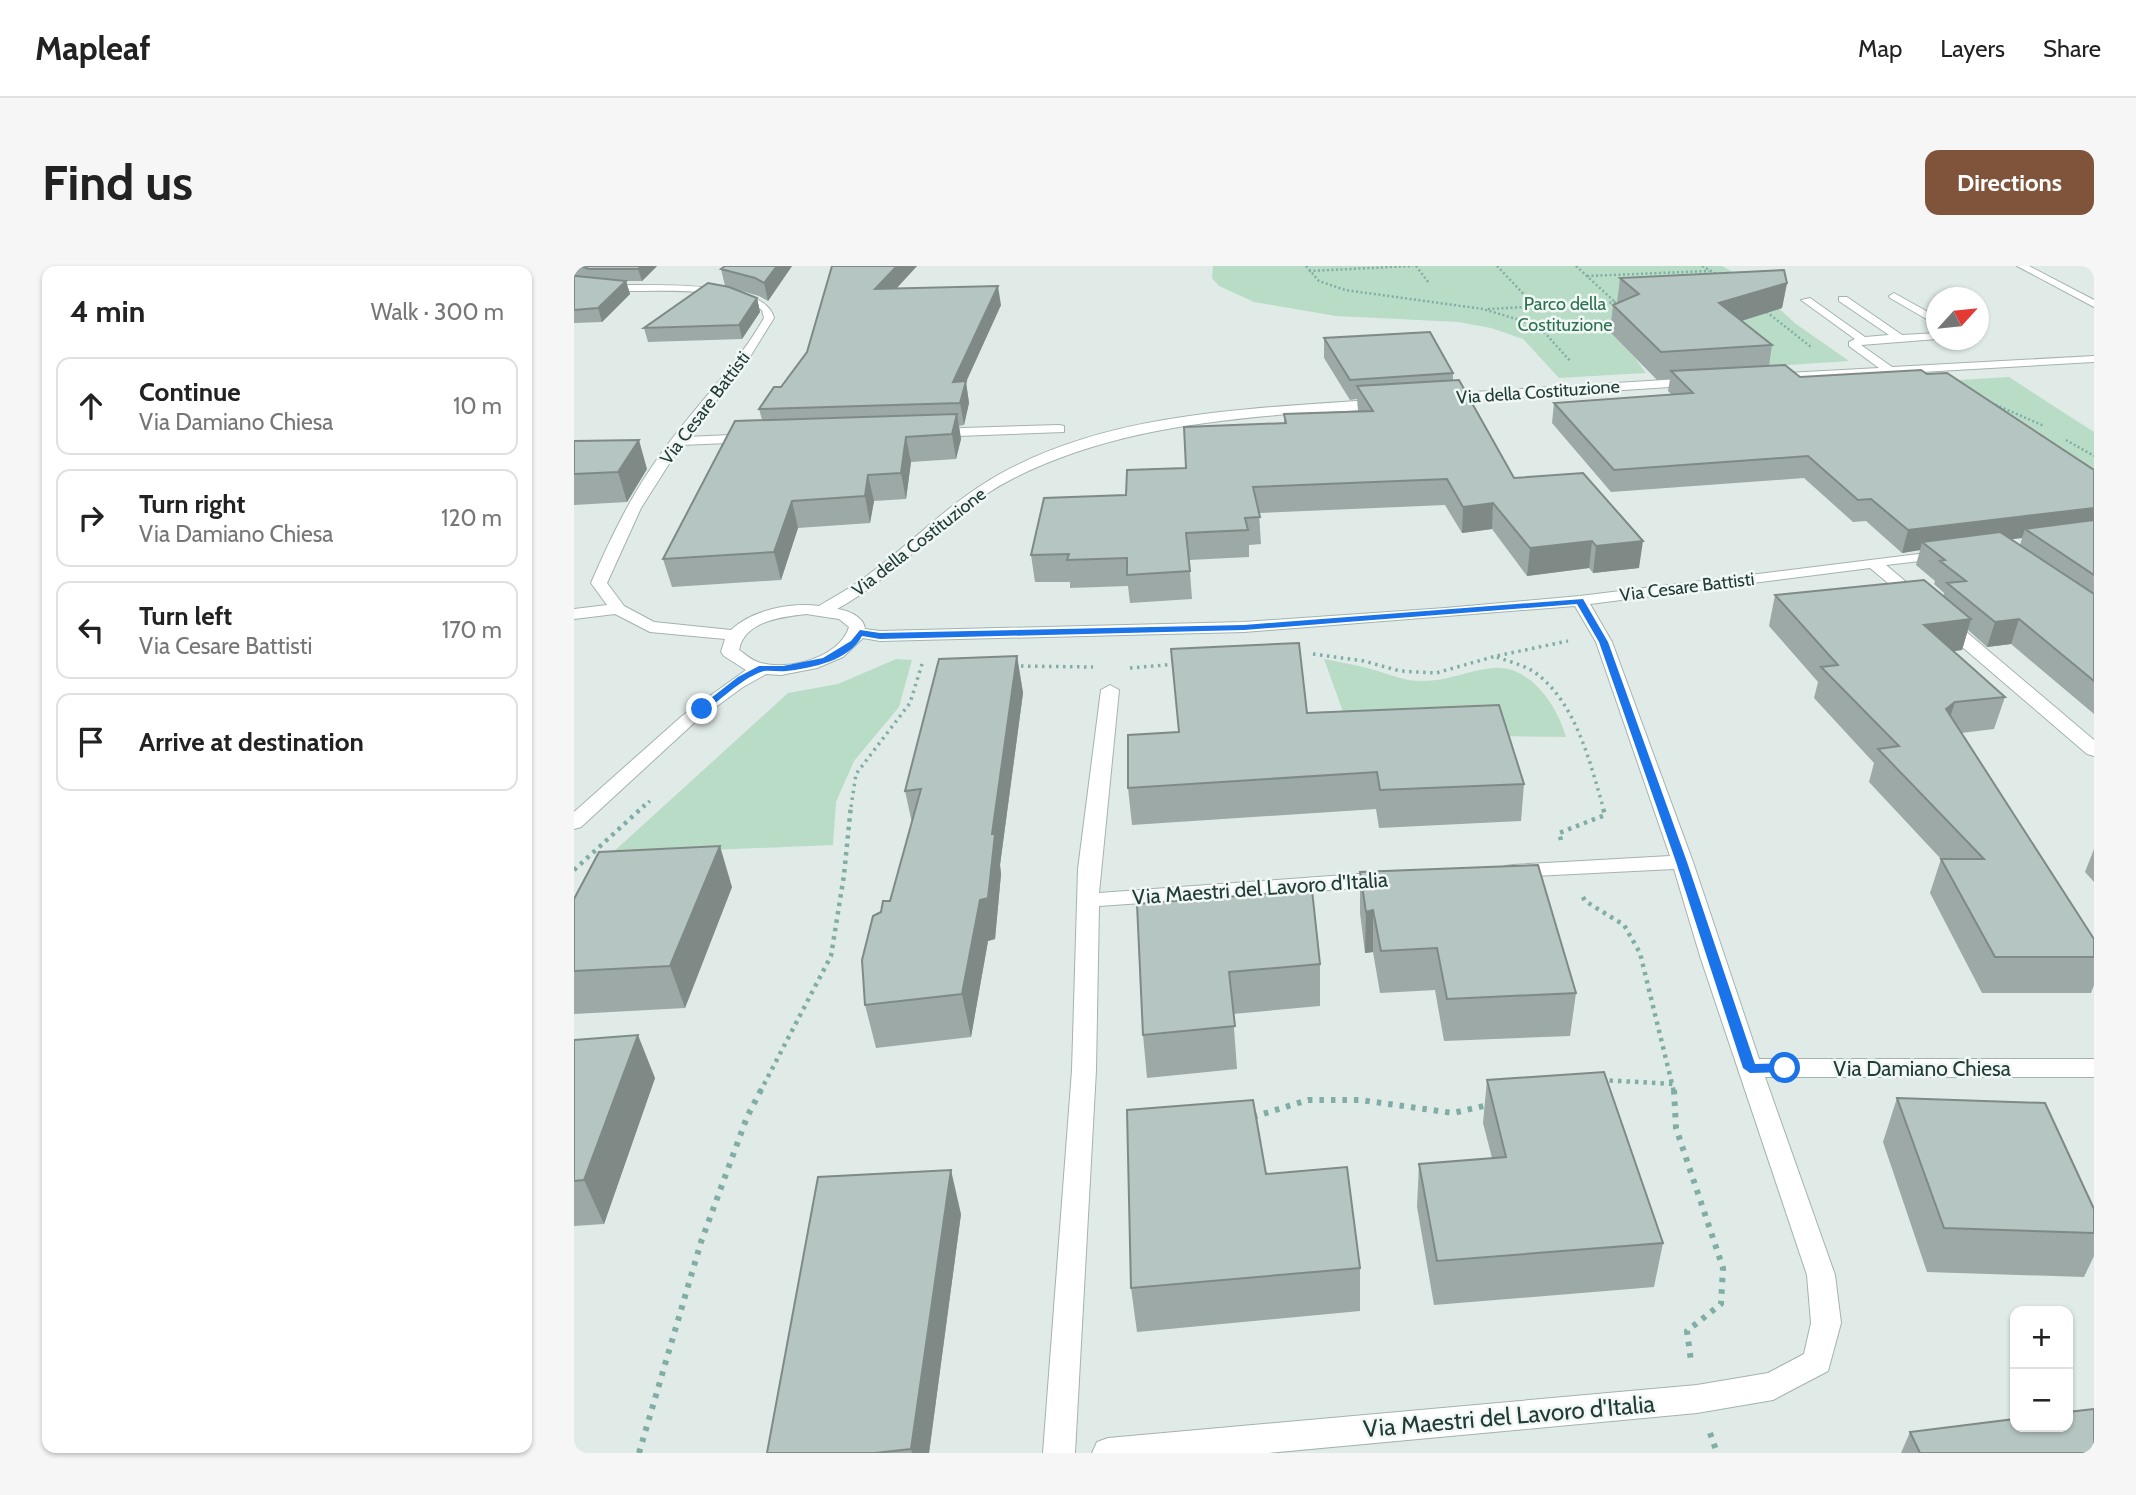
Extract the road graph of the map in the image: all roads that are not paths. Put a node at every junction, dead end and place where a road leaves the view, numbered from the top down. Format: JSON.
{"nodes":[{"id":1,"x":2022,"y":266,"type":"edge"},
{"id":2,"x":574,"y":280,"type":"edge"},
{"id":3,"x":1894,"y":296,"type":"dead end"},
{"id":4,"x":1843,"y":299,"type":"dead end"},
{"id":5,"x":1805,"y":300,"type":"dead end"},
{"id":6,"x":2094,"y":304,"type":"edge"},
{"id":7,"x":1926,"y":315,"type":"edge"},
{"id":8,"x":1926,"y":337,"type":"edge"},
{"id":9,"x":1900,"y":338,"type":"junction"},
{"id":10,"x":1863,"y":340,"type":"junction"},
{"id":11,"x":2094,"y":359,"type":"edge"},
{"id":12,"x":1890,"y":371,"type":"junction"},
{"id":13,"x":1752,"y":379,"type":"edge"},
{"id":14,"x":1712,"y":382,"type":"edge"},
{"id":15,"x":1432,"y":399,"type":"edge"},
{"id":16,"x":1404,"y":401,"type":"edge"},
{"id":17,"x":1059,"y":429,"type":"dead end"},
{"id":18,"x":910,"y":433,"type":"edge"},
{"id":19,"x":762,"y":438,"type":"edge"},
{"id":20,"x":677,"y":440,"type":"junction"},
{"id":21,"x":1955,"y":552,"type":"edge"},
{"id":22,"x":1874,"y":563,"type":"junction"},
{"id":23,"x":1580,"y":601,"type":"junction"},
{"id":24,"x":618,"y":609,"type":"junction"},
{"id":25,"x":825,"y":609,"type":"junction"},
{"id":26,"x":574,"y":614,"type":"edge"},
{"id":27,"x":860,"y":633,"type":"junction"},
{"id":28,"x":735,"y":635,"type":"junction"},
{"id":29,"x":762,"y":668,"type":"junction"},
{"id":30,"x":1110,"y":691,"type":"dead end"},
{"id":31,"x":2094,"y":750,"type":"edge"},
{"id":32,"x":574,"y":823,"type":"edge"},
{"id":33,"x":1682,"y":862,"type":"junction"},
{"id":34,"x":1495,"y":872,"type":"edge"},
{"id":35,"x":1400,"y":878,"type":"edge"},
{"id":36,"x":1090,"y":900,"type":"junction"},
{"id":37,"x":1750,"y":1068,"type":"junction"},
{"id":38,"x":2094,"y":1068,"type":"edge"},
{"id":39,"x":1059,"y":1453,"type":"edge"},
{"id":40,"x":1108,"y":1453,"type":"edge"}],
"edges":[{"from":1,"to":6,"type":"street"},
{"from":2,"to":20,"type":"street","name":"Via Cesare Battisti"},
{"from":3,"to":7,"type":"street"},
{"from":4,"to":9,"type":"street"},
{"from":5,"to":10,"type":"street"},
{"from":8,"to":9,"type":"street"},
{"from":9,"to":10,"type":"street"},
{"from":10,"to":12,"type":"street"},
{"from":11,"to":12,"type":"street"},
{"from":12,"to":13,"type":"street"},
{"from":14,"to":15,"type":"street","name":"Via della Costituzione"},
{"from":16,"to":25,"type":"street","name":"Via della Costituzione"},
{"from":17,"to":18,"type":"street"},
{"from":19,"to":20,"type":"street"},
{"from":20,"to":24,"type":"street","name":"Via Cesare Battisti"},
{"from":21,"to":22,"type":"street","name":"Via Cesare Battisti"},
{"from":22,"to":23,"type":"street","name":"Via Cesare Battisti"},
{"from":22,"to":31,"type":"street"},
{"from":23,"to":27,"type":"street","name":"Via Cesare Battisti"},
{"from":23,"to":33,"type":"street"},
{"from":24,"to":26,"type":"street"},
{"from":24,"to":28,"type":"street","name":"Via Cesare Battisti"},
{"from":25,"to":27,"type":"street"},
{"from":25,"to":28,"type":"street"},
{"from":27,"to":29,"type":"street"},
{"from":28,"to":29,"type":"street"},
{"from":29,"to":32,"type":"street"},
{"from":30,"to":36,"type":"street"},
{"from":33,"to":34,"type":"street"},
{"from":33,"to":37,"type":"street"},
{"from":35,"to":36,"type":"street","name":"Via Maestri del Lavoro d'Italia"},
{"from":36,"to":39,"type":"street"},
{"from":37,"to":38,"type":"street","name":"Via Damiano Chiesa"},
{"from":37,"to":40,"type":"street","name":"Via Maestri del Lavoro d'Italia"}]}
